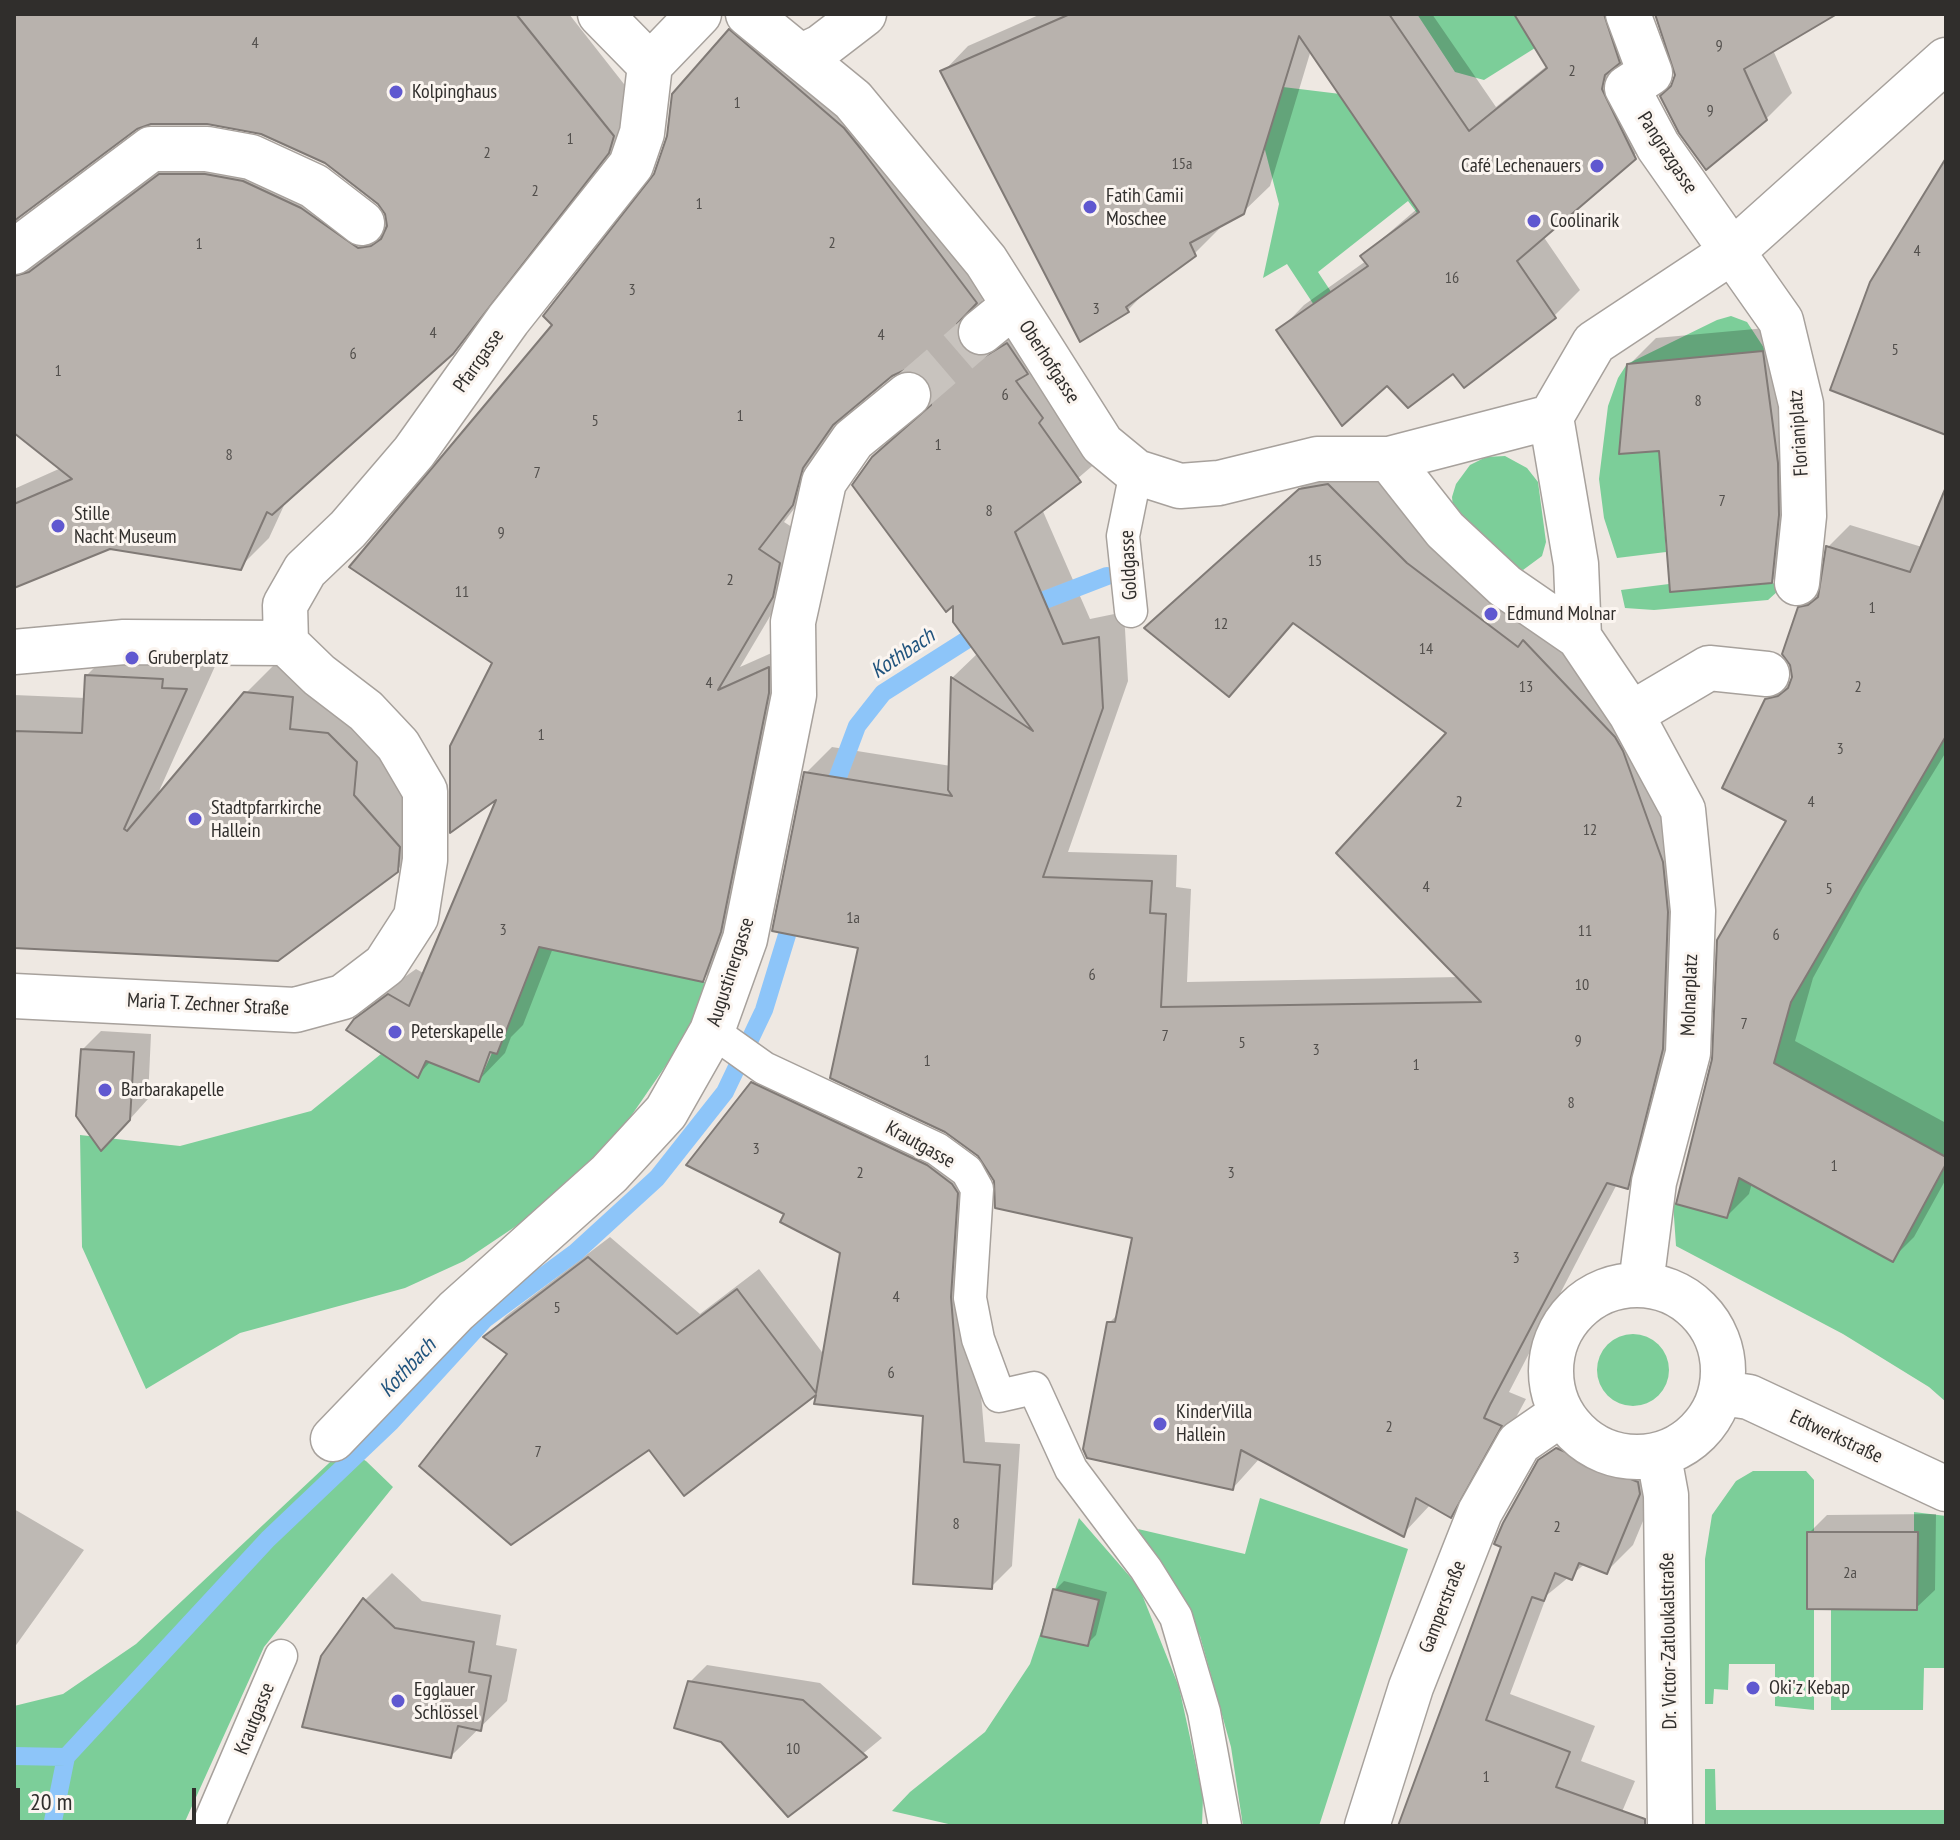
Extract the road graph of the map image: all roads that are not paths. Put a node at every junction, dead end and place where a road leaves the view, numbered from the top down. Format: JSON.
{"nodes":[{"id":1,"x":600,"y":14,"type":"edge"},
{"id":2,"x":699,"y":14,"type":"edge"},
{"id":3,"x":748,"y":14,"type":"edge"},
{"id":4,"x":864,"y":14,"type":"edge"},
{"id":5,"x":1628,"y":14,"type":"edge"},
{"id":6,"x":802,"y":56,"type":"junction"},
{"id":7,"x":1946,"y":60,"type":"edge"},
{"id":8,"x":650,"y":65,"type":"junction"},
{"id":9,"x":362,"y":223,"type":"dead end"},
{"id":10,"x":1733,"y":251,"type":"junction"},
{"id":11,"x":14,"y":252,"type":"edge"},
{"id":12,"x":908,"y":395,"type":"tunnel mouth"},
{"id":13,"x":1551,"y":417,"type":"junction"},
{"id":14,"x":1389,"y":459,"type":"junction"},
{"id":15,"x":1136,"y":472,"type":"junction"},
{"id":16,"x":1797,"y":583,"type":"dead end"},
{"id":17,"x":1131,"y":611,"type":"dead end"},
{"id":18,"x":1579,"y":637,"type":"junction"},
{"id":19,"x":286,"y":643,"type":"junction"},
{"id":20,"x":14,"y":652,"type":"edge"},
{"id":21,"x":1767,"y":674,"type":"dead end"},
{"id":22,"x":1631,"y":714,"type":"junction"},
{"id":23,"x":14,"y":996,"type":"edge"},
{"id":24,"x":719,"y":1036,"type":"junction"},
{"id":25,"x":1641,"y":1284,"type":"junction"},
{"id":26,"x":1722,"y":1393,"type":"junction"},
{"id":27,"x":1561,"y":1414,"type":"junction"},
{"id":28,"x":333,"y":1439,"type":"dead end"},
{"id":29,"x":1659,"y":1457,"type":"junction"},
{"id":30,"x":1946,"y":1489,"type":"edge"},
{"id":31,"x":281,"y":1656,"type":"dead end"},
{"id":32,"x":208,"y":1826,"type":"edge"},
{"id":33,"x":1225,"y":1826,"type":"edge"},
{"id":34,"x":1367,"y":1826,"type":"edge"},
{"id":35,"x":1670,"y":1826,"type":"edge"}],
"edges":[{"from":1,"to":8,"type":"street"},
{"from":2,"to":8,"type":"street"},
{"from":3,"to":6,"type":"street","name":"Oberhofgasse"},
{"from":4,"to":6,"type":"street"},
{"from":5,"to":10,"type":"street","name":"Pangrazgasse"},
{"from":6,"to":15,"type":"street","name":"Oberhofgasse"},
{"from":7,"to":10,"type":"street"},
{"from":8,"to":19,"type":"street","name":"Pfarrgasse"},
{"from":9,"to":11,"type":"street"},
{"from":10,"to":13,"type":"street"},
{"from":10,"to":16,"type":"street","name":"Florianiplatz"},
{"from":12,"to":24,"type":"street","name":"Augustinergasse"},
{"from":13,"to":14,"type":"street"},
{"from":13,"to":18,"type":"street"},
{"from":14,"to":15,"type":"street","name":"Oberhofgasse"},
{"from":14,"to":18,"type":"street","name":"Molnarplatz"},
{"from":15,"to":17,"type":"lane","name":"Goldgasse"},
{"from":18,"to":22,"type":"street","name":"Molnarplatz"},
{"from":19,"to":20,"type":"street"},
{"from":19,"to":23,"type":"street","name":"Maria T. Zechner Straße"},
{"from":21,"to":22,"type":"street"},
{"from":22,"to":25,"type":"street","name":"Molnarplatz"},
{"from":24,"to":28,"type":"street","name":"Augustinergasse"},
{"from":24,"to":33,"type":"lane","name":"Krautgasse"},
{"from":25,"to":26,"type":"street"},
{"from":25,"to":27,"type":"street"},
{"from":26,"to":29,"type":"street"},
{"from":26,"to":30,"type":"street","name":"Edtwerkstraße"},
{"from":27,"to":29,"type":"street"},
{"from":27,"to":34,"type":"street","name":"Gamperstraße"},
{"from":29,"to":35,"type":"street","name":"Dr. Victor-Zatloukalstraße"},
{"from":31,"to":32,"type":"lane","name":"Krautgasse"}]}
